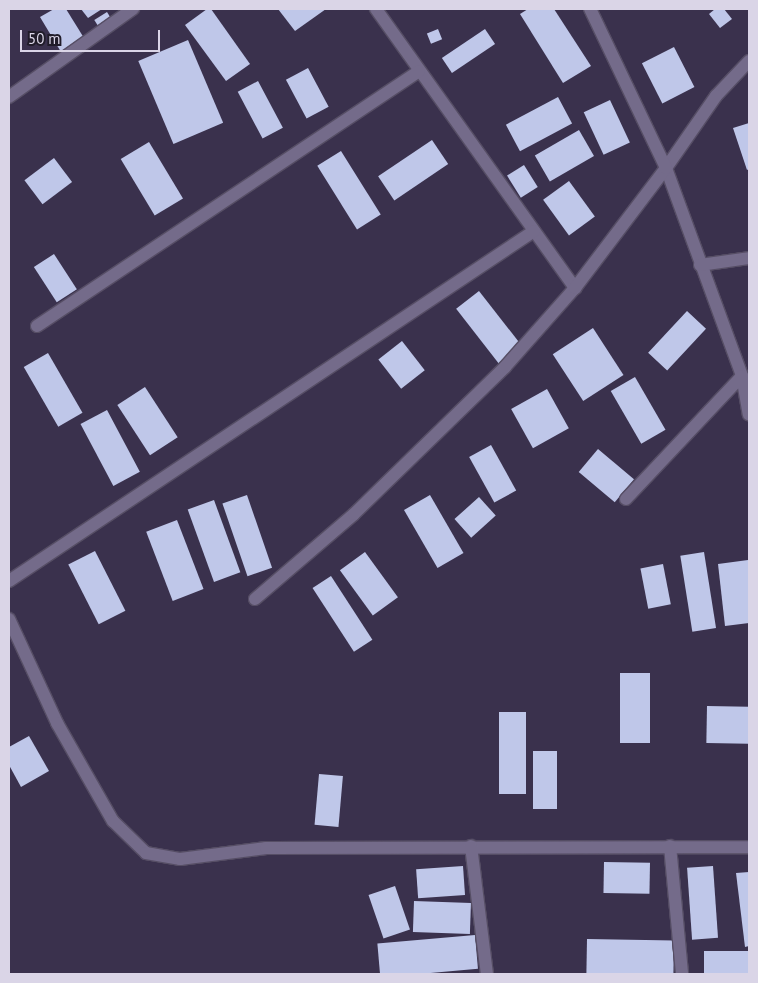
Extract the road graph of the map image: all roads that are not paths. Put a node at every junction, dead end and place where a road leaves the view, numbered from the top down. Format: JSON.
{"nodes":[{"id":1,"x":133,"y":9,"type":"edge"},
{"id":2,"x":376,"y":9,"type":"edge"},
{"id":3,"x":590,"y":9,"type":"edge"},
{"id":4,"x":749,"y":61,"type":"edge"},
{"id":5,"x":419,"y":71,"type":"junction"},
{"id":6,"x":9,"y":96,"type":"edge"},
{"id":7,"x":666,"y":168,"type":"junction"},
{"id":8,"x":534,"y":231,"type":"junction"},
{"id":9,"x":749,"y":258,"type":"edge"},
{"id":10,"x":700,"y":265,"type":"junction"},
{"id":11,"x":575,"y":288,"type":"junction"},
{"id":12,"x":37,"y":326,"type":"dead end"},
{"id":13,"x":742,"y":376,"type":"junction"},
{"id":14,"x":749,"y":414,"type":"edge"},
{"id":15,"x":626,"y":499,"type":"dead end"},
{"id":16,"x":9,"y":581,"type":"edge"},
{"id":17,"x":255,"y":599,"type":"dead end"},
{"id":18,"x":9,"y":619,"type":"edge"},
{"id":19,"x":471,"y":846,"type":"junction"},
{"id":20,"x":670,"y":846,"type":"junction"},
{"id":21,"x":749,"y":847,"type":"edge"},
{"id":22,"x":487,"y":974,"type":"edge"},
{"id":23,"x":682,"y":974,"type":"edge"}],
"edges":[{"from":1,"to":6,"type":"street"},
{"from":2,"to":5,"type":"street"},
{"from":3,"to":7,"type":"street"},
{"from":4,"to":7,"type":"street"},
{"from":5,"to":8,"type":"street"},
{"from":5,"to":12,"type":"street"},
{"from":7,"to":10,"type":"street"},
{"from":7,"to":11,"type":"street"},
{"from":8,"to":11,"type":"street"},
{"from":8,"to":16,"type":"street"},
{"from":9,"to":10,"type":"street"},
{"from":10,"to":13,"type":"street"},
{"from":11,"to":17,"type":"street"},
{"from":13,"to":14,"type":"street"},
{"from":13,"to":15,"type":"street"},
{"from":18,"to":19,"type":"street"},
{"from":19,"to":20,"type":"street"},
{"from":19,"to":22,"type":"street"},
{"from":20,"to":21,"type":"street"},
{"from":20,"to":23,"type":"street"}]}
